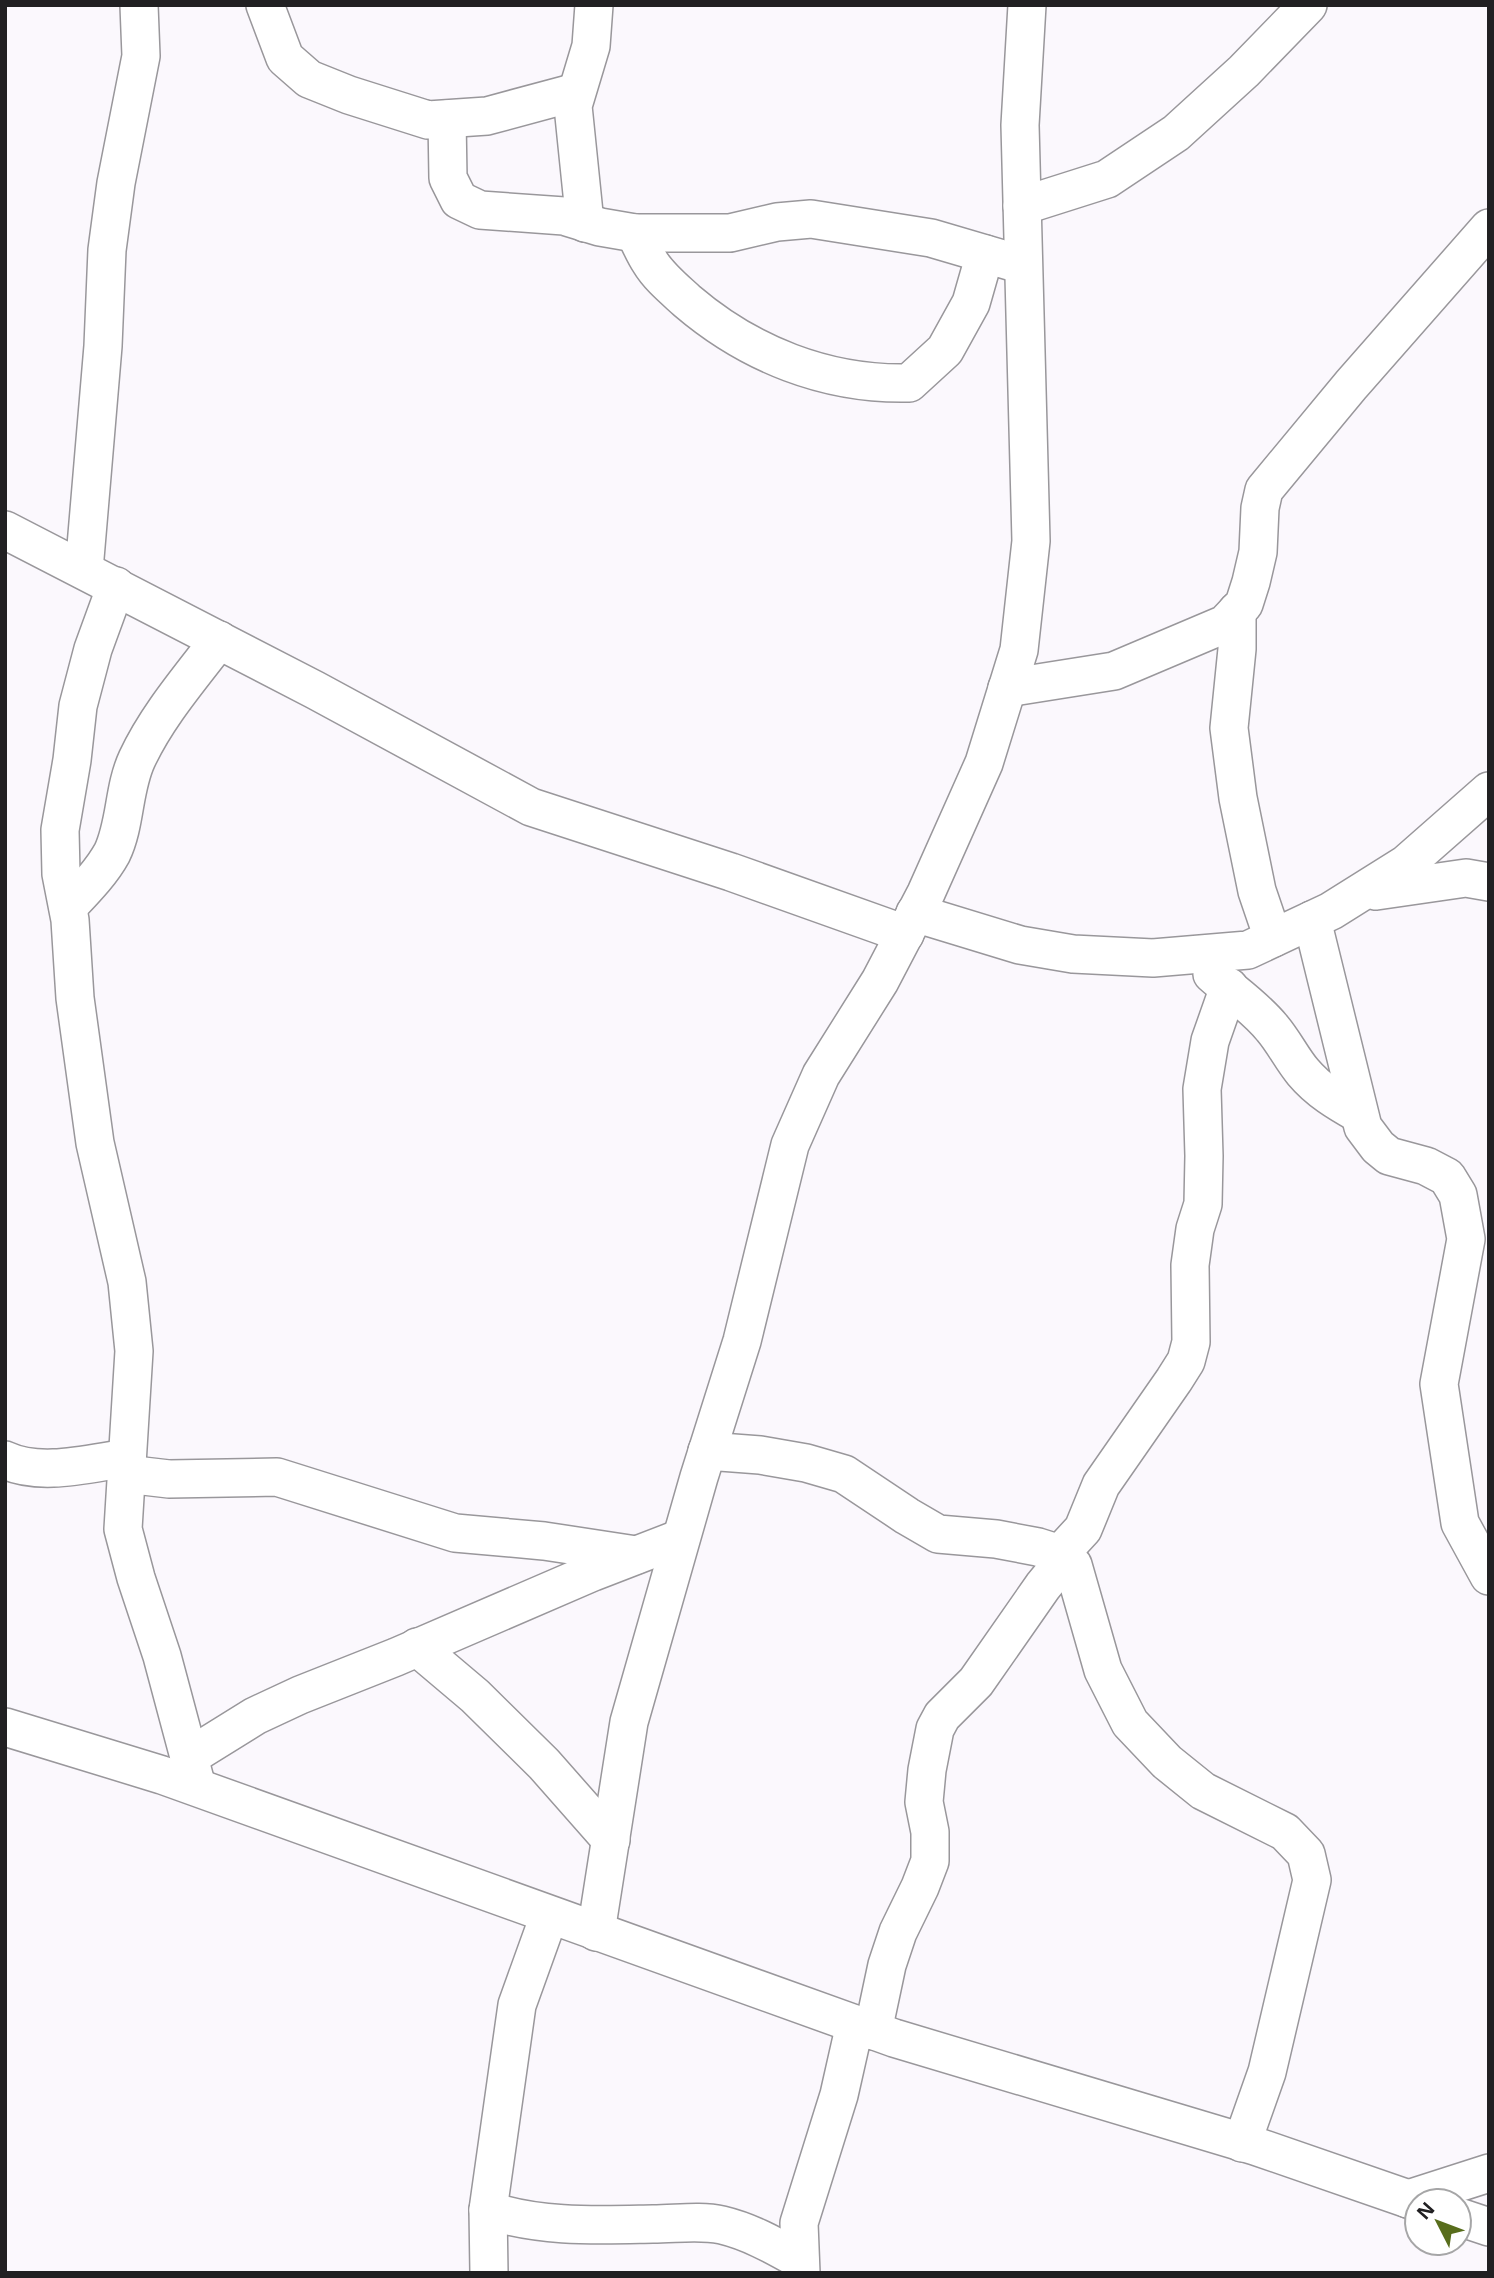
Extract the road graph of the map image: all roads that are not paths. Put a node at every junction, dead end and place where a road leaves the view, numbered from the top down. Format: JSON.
{"nodes":[{"id":1,"x":139,"y":5,"type":"edge"},
{"id":2,"x":265,"y":5,"type":"edge"},
{"id":3,"x":594,"y":5,"type":"edge"},
{"id":4,"x":1027,"y":5,"type":"edge"},
{"id":5,"x":1308,"y":5,"type":"edge"},
{"id":6,"x":576,"y":92,"type":"junction"},
{"id":7,"x":447,"y":119,"type":"junction"},
{"id":8,"x":1022,"y":205,"type":"junction"},
{"id":9,"x":585,"y":223,"type":"junction"},
{"id":10,"x":1489,"y":228,"type":"edge"},
{"id":11,"x":635,"y":233,"type":"junction"},
{"id":12,"x":985,"y":254,"type":"junction"},
{"id":13,"x":1023,"y":265,"type":"junction"},
{"id":14,"x":5,"y":530,"type":"edge"},
{"id":15,"x":100,"y":578,"type":"junction"},
{"id":16,"x":1237,"y":611,"type":"junction"},
{"id":17,"x":219,"y":640,"type":"junction"},
{"id":18,"x":1007,"y":688,"type":"junction"},
{"id":19,"x":1489,"y":791,"type":"edge"},
{"id":20,"x":1489,"y":882,"type":"edge"},
{"id":21,"x":1358,"y":895,"type":"junction"},
{"id":22,"x":68,"y":907,"type":"junction"},
{"id":23,"x":1312,"y":920,"type":"junction"},
{"id":24,"x":910,"y":923,"type":"junction"},
{"id":25,"x":1273,"y":938,"type":"junction"},
{"id":26,"x":1192,"y":954,"type":"junction"},
{"id":27,"x":1229,"y":987,"type":"junction"},
{"id":28,"x":1359,"y":1114,"type":"junction"},
{"id":29,"x":707,"y":1451,"type":"junction"},
{"id":30,"x":5,"y":1460,"type":"edge"},
{"id":31,"x":127,"y":1466,"type":"junction"},
{"id":32,"x":681,"y":1538,"type":"junction"},
{"id":33,"x":637,"y":1555,"type":"junction"},
{"id":34,"x":1063,"y":1556,"type":"junction"},
{"id":35,"x":1489,"y":1576,"type":"edge"},
{"id":36,"x":417,"y":1647,"type":"junction"},
{"id":37,"x":5,"y":1727,"type":"edge"},
{"id":38,"x":193,"y":1772,"type":"junction"},
{"id":39,"x":611,"y":1840,"type":"junction"},
{"id":40,"x":550,"y":1916,"type":"junction"},
{"id":41,"x":596,"y":1932,"type":"junction"},
{"id":42,"x":864,"y":2027,"type":"junction"},
{"id":43,"x":1242,"y":2143,"type":"junction"},
{"id":44,"x":1489,"y":2174,"type":"edge"},
{"id":45,"x":1452,"y":2187,"type":"edge"},
{"id":46,"x":1403,"y":2198,"type":"edge"},
{"id":47,"x":488,"y":2210,"type":"junction"},
{"id":48,"x":800,"y":2266,"type":"edge"},
{"id":49,"x":489,"y":2273,"type":"edge"}],
"edges":[{"from":1,"to":15,"type":"street"},
{"from":2,"to":7,"type":"street"},
{"from":3,"to":6,"type":"street"},
{"from":4,"to":8,"type":"street"},
{"from":5,"to":8,"type":"street"},
{"from":6,"to":7,"type":"street"},
{"from":6,"to":9,"type":"street"},
{"from":7,"to":9,"type":"street"},
{"from":8,"to":13,"type":"street"},
{"from":9,"to":11,"type":"street"},
{"from":10,"to":16,"type":"street"},
{"from":11,"to":12,"type":"street"},
{"from":11,"to":12,"type":"street"},
{"from":12,"to":13,"type":"street"},
{"from":13,"to":18,"type":"street"},
{"from":14,"to":15,"type":"street"},
{"from":15,"to":17,"type":"street"},
{"from":15,"to":22,"type":"street"},
{"from":16,"to":18,"type":"street"},
{"from":16,"to":25,"type":"street"},
{"from":17,"to":22,"type":"street"},
{"from":17,"to":24,"type":"street"},
{"from":18,"to":24,"type":"street"},
{"from":19,"to":21,"type":"street"},
{"from":20,"to":21,"type":"street"},
{"from":21,"to":23,"type":"street"},
{"from":22,"to":31,"type":"street"},
{"from":23,"to":25,"type":"street"},
{"from":23,"to":28,"type":"street"},
{"from":24,"to":26,"type":"street"},
{"from":24,"to":29,"type":"street"},
{"from":25,"to":26,"type":"street"},
{"from":26,"to":27,"type":"street"},
{"from":27,"to":28,"type":"street"},
{"from":27,"to":34,"type":"street"},
{"from":28,"to":35,"type":"street"},
{"from":29,"to":32,"type":"street"},
{"from":29,"to":34,"type":"street"},
{"from":30,"to":31,"type":"street"},
{"from":31,"to":33,"type":"street"},
{"from":31,"to":38,"type":"street"},
{"from":32,"to":33,"type":"street"},
{"from":32,"to":39,"type":"street"},
{"from":33,"to":36,"type":"street"},
{"from":34,"to":42,"type":"street"},
{"from":34,"to":43,"type":"street"},
{"from":36,"to":38,"type":"street"},
{"from":36,"to":39,"type":"street"},
{"from":37,"to":38,"type":"street"},
{"from":38,"to":40,"type":"street"},
{"from":39,"to":41,"type":"street"},
{"from":40,"to":41,"type":"street"},
{"from":40,"to":47,"type":"street"},
{"from":41,"to":42,"type":"street"},
{"from":42,"to":43,"type":"street"},
{"from":42,"to":48,"type":"street"},
{"from":43,"to":46,"type":"street"},
{"from":44,"to":45,"type":"street"},
{"from":47,"to":48,"type":"street"},
{"from":47,"to":49,"type":"street"}]}
